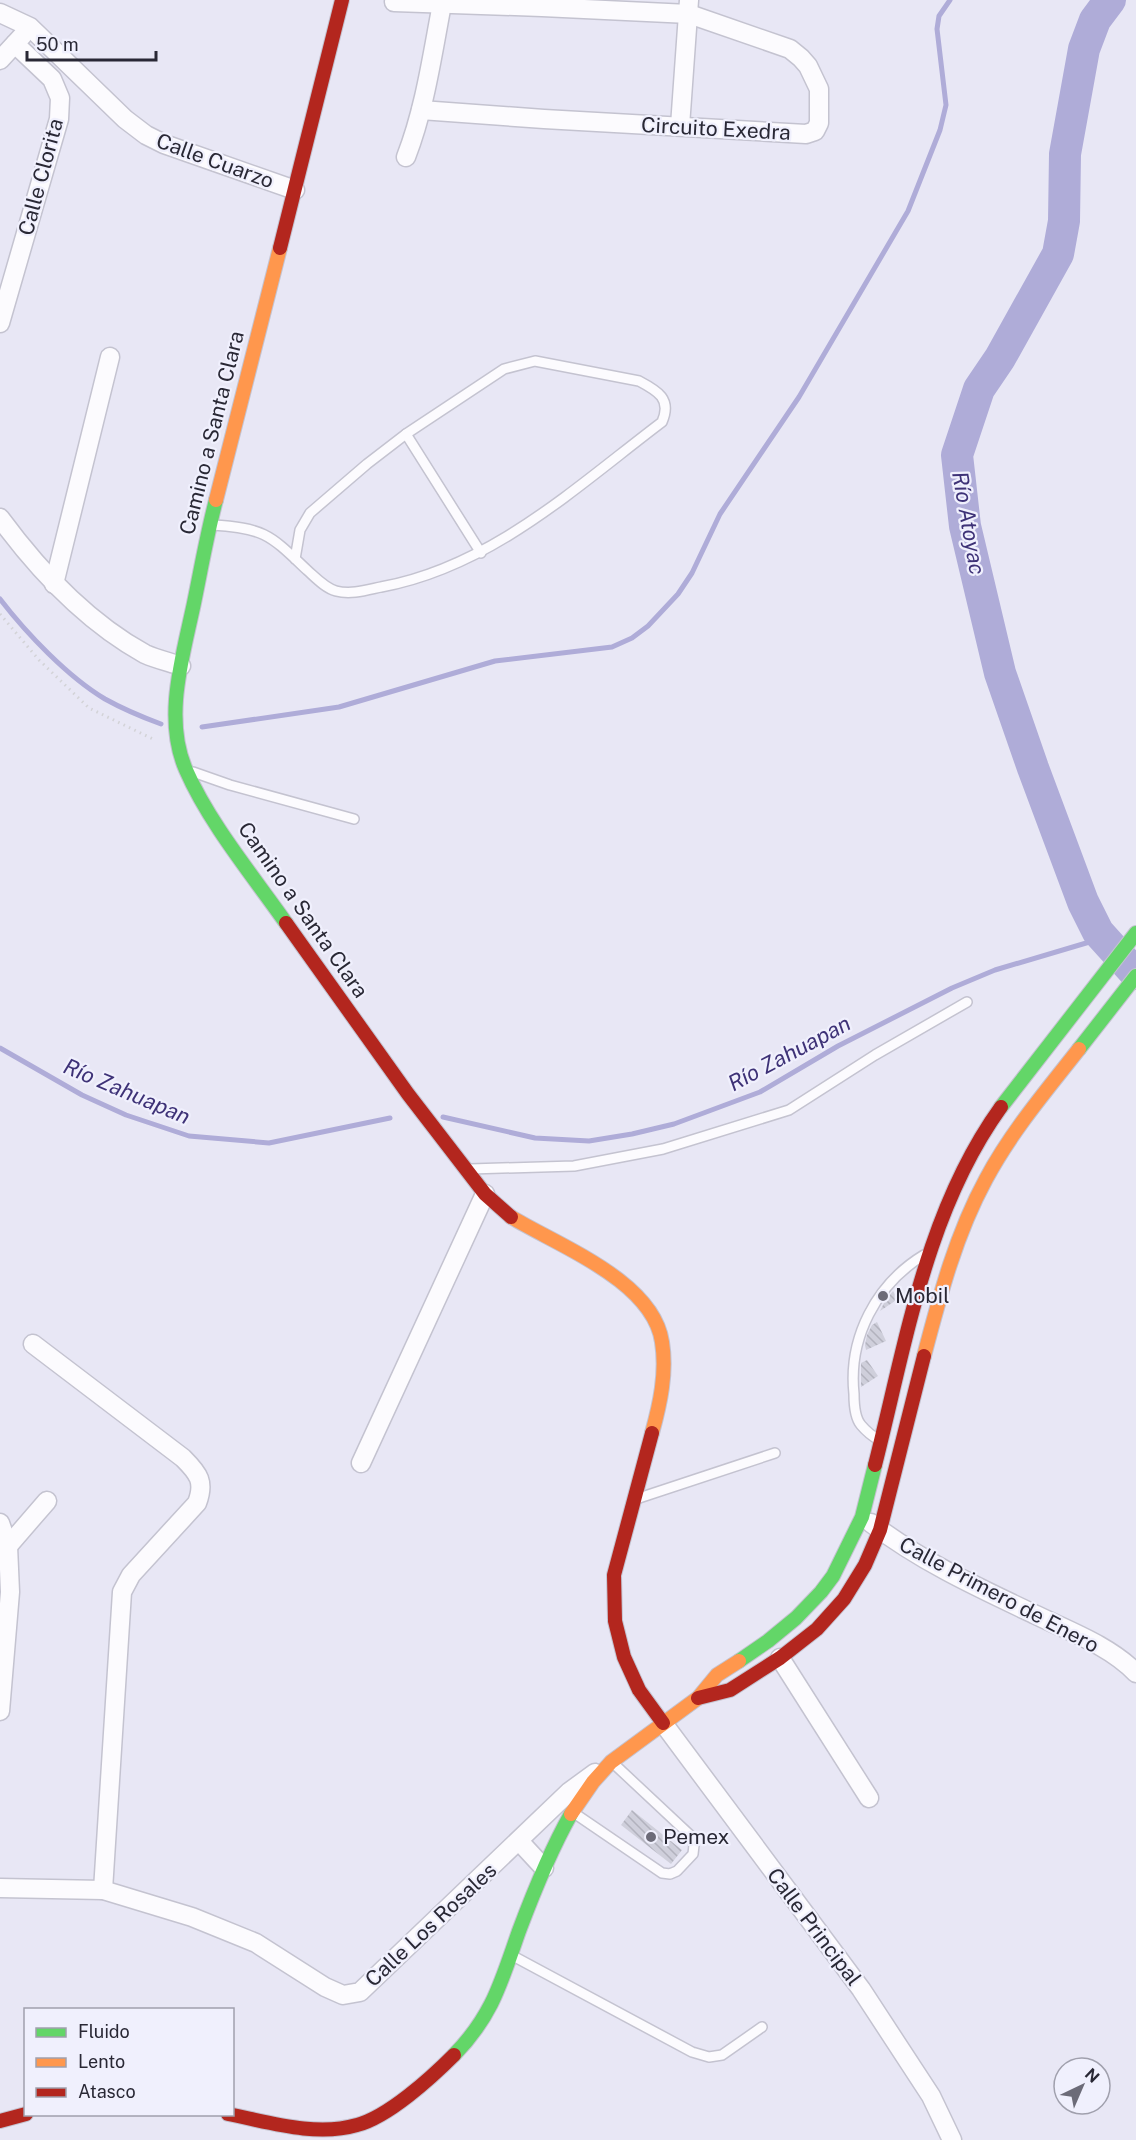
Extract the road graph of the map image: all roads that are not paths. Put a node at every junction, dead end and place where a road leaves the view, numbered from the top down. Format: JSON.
{"nodes":[{"id":1,"x":342,"y":0,"type":"edge"},
{"id":2,"x":394,"y":2,"type":"dead end"},
{"id":3,"x":441,"y":4,"type":"junction"},
{"id":4,"x":689,"y":7,"type":"edge"},
{"id":5,"x":0,"y":13,"type":"edge"},
{"id":6,"x":30,"y":27,"type":"junction"},
{"id":7,"x":15,"y":44,"type":"junction"},
{"id":8,"x":0,"y":60,"type":"edge"},
{"id":9,"x":422,"y":110,"type":"junction"},
{"id":10,"x":680,"y":126,"type":"junction"},
{"id":11,"x":406,"y":157,"type":"dead end"},
{"id":12,"x":296,"y":190,"type":"junction"},
{"id":13,"x":0,"y":323,"type":"edge"},
{"id":14,"x":110,"y":357,"type":"dead end"},
{"id":15,"x":406,"y":434,"type":"junction"},
{"id":16,"x":0,"y":518,"type":"edge"},
{"id":17,"x":210,"y":524,"type":"junction"},
{"id":18,"x":481,"y":553,"type":"junction"},
{"id":19,"x":295,"y":559,"type":"junction"},
{"id":20,"x":54,"y":584,"type":"junction"},
{"id":21,"x":181,"y":666,"type":"junction"},
{"id":22,"x":185,"y":769,"type":"junction"},
{"id":23,"x":354,"y":819,"type":"dead end"},
{"id":24,"x":1136,"y":933,"type":"edge"},
{"id":25,"x":1136,"y":976,"type":"edge"},
{"id":26,"x":967,"y":1002,"type":"dead end"},
{"id":27,"x":965,"y":1166,"type":"junction"},
{"id":28,"x":465,"y":1169,"type":"junction"},
{"id":29,"x":986,"y":1178,"type":"junction"},
{"id":30,"x":485,"y":1194,"type":"junction"},
{"id":31,"x":931,"y":1251,"type":"junction"},
{"id":32,"x":33,"y":1344,"type":"dead end"},
{"id":33,"x":880,"y":1441,"type":"junction"},
{"id":34,"x":900,"y":1451,"type":"junction"},
{"id":35,"x":775,"y":1453,"type":"dead end"},
{"id":36,"x":361,"y":1464,"type":"dead end"},
{"id":37,"x":634,"y":1499,"type":"junction"},
{"id":38,"x":47,"y":1502,"type":"dead end"},
{"id":39,"x":862,"y":1517,"type":"junction"},
{"id":40,"x":0,"y":1523,"type":"edge"},
{"id":41,"x":880,"y":1530,"type":"junction"},
{"id":42,"x":8,"y":1546,"type":"junction"},
{"id":43,"x":780,"y":1658,"type":"junction"},
{"id":44,"x":1136,"y":1673,"type":"edge"},
{"id":45,"x":699,"y":1698,"type":"junction"},
{"id":46,"x":0,"y":1711,"type":"edge"},
{"id":47,"x":663,"y":1723,"type":"junction"},
{"id":48,"x":611,"y":1762,"type":"junction"},
{"id":49,"x":869,"y":1798,"type":"dead end"},
{"id":50,"x":572,"y":1811,"type":"junction"},
{"id":51,"x":519,"y":1841,"type":"junction"},
{"id":52,"x":544,"y":1868,"type":"junction"},
{"id":53,"x":0,"y":1888,"type":"edge"},
{"id":54,"x":103,"y":1890,"type":"junction"},
{"id":55,"x":511,"y":1955,"type":"junction"},
{"id":56,"x":762,"y":2027,"type":"dead end"},
{"id":57,"x":24,"y":2115,"type":"edge"},
{"id":58,"x":234,"y":2116,"type":"edge"},
{"id":59,"x":0,"y":2121,"type":"edge"},
{"id":60,"x":952,"y":2140,"type":"edge"}],
"edges":[{"from":1,"to":12,"type":"main road","name":"Camino a Santa Clara"},
{"from":2,"to":3,"type":"street","name":"Circuito Exedra"},
{"from":3,"to":4,"type":"street","name":"Circuito Exedra"},
{"from":3,"to":9,"type":"street"},
{"from":4,"to":10,"type":"street"},
{"from":4,"to":10,"type":"street","name":"Circuito Exedra"},
{"from":5,"to":6,"type":"street","name":"Calle Cuarzo"},
{"from":6,"to":7,"type":"street"},
{"from":6,"to":12,"type":"street","name":"Calle Cuarzo"},
{"from":7,"to":8,"type":"street"},
{"from":7,"to":13,"type":"street","name":"Calle Clorita"},
{"from":9,"to":10,"type":"street","name":"Circuito Exedra"},
{"from":9,"to":11,"type":"street"},
{"from":12,"to":17,"type":"main road","name":"Camino a Santa Clara"},
{"from":14,"to":20,"type":"street"},
{"from":15,"to":18,"type":"lane"},
{"from":15,"to":18,"type":"lane"},
{"from":15,"to":19,"type":"lane"},
{"from":16,"to":20,"type":"street"},
{"from":17,"to":19,"type":"lane"},
{"from":17,"to":21,"type":"main road","name":"Camino a Santa Clara"},
{"from":18,"to":19,"type":"lane"},
{"from":20,"to":21,"type":"street"},
{"from":21,"to":22,"type":"main road","name":"Camino a Santa Clara"},
{"from":22,"to":23,"type":"lane"},
{"from":22,"to":28,"type":"main road","name":"Camino a Santa Clara"},
{"from":24,"to":27,"type":"main road"},
{"from":25,"to":29,"type":"main road"},
{"from":26,"to":28,"type":"lane"},
{"from":27,"to":29,"type":"main road"},
{"from":27,"to":31,"type":"main road"},
{"from":28,"to":30,"type":"main road","name":"Camino a Santa Clara"},
{"from":29,"to":34,"type":"main road"},
{"from":30,"to":36,"type":"street"},
{"from":30,"to":37,"type":"main road","name":"Camino a Santa Clara"},
{"from":31,"to":33,"type":"main road"},
{"from":31,"to":33,"type":"lane"},
{"from":32,"to":54,"type":"street"},
{"from":33,"to":34,"type":"lane"},
{"from":33,"to":39,"type":"main road"},
{"from":34,"to":41,"type":"main road"},
{"from":35,"to":37,"type":"lane"},
{"from":37,"to":47,"type":"main road","name":"Camino a Santa Clara"},
{"from":38,"to":42,"type":"street"},
{"from":39,"to":41,"type":"street","name":"Calle Primero de Enero"},
{"from":39,"to":45,"type":"main road"},
{"from":40,"to":42,"type":"street"},
{"from":41,"to":43,"type":"main road"},
{"from":41,"to":44,"type":"street","name":"Calle Primero de Enero"},
{"from":42,"to":46,"type":"street"},
{"from":43,"to":45,"type":"main road"},
{"from":43,"to":49,"type":"street"},
{"from":45,"to":47,"type":"main road"},
{"from":47,"to":48,"type":"main road"},
{"from":47,"to":60,"type":"street","name":"Calle Principal"},
{"from":48,"to":50,"type":"main road"},
{"from":48,"to":50,"type":"lane"},
{"from":48,"to":51,"type":"street","name":"Calle Los Rosales"},
{"from":50,"to":52,"type":"main road"},
{"from":51,"to":52,"type":"street"},
{"from":51,"to":54,"type":"street","name":"Calle Los Rosales"},
{"from":52,"to":55,"type":"main road"},
{"from":53,"to":54,"type":"street","name":"Calle Los Rosales"},
{"from":55,"to":56,"type":"lane"},
{"from":55,"to":58,"type":"main road"},
{"from":57,"to":59,"type":"main road"}]}
